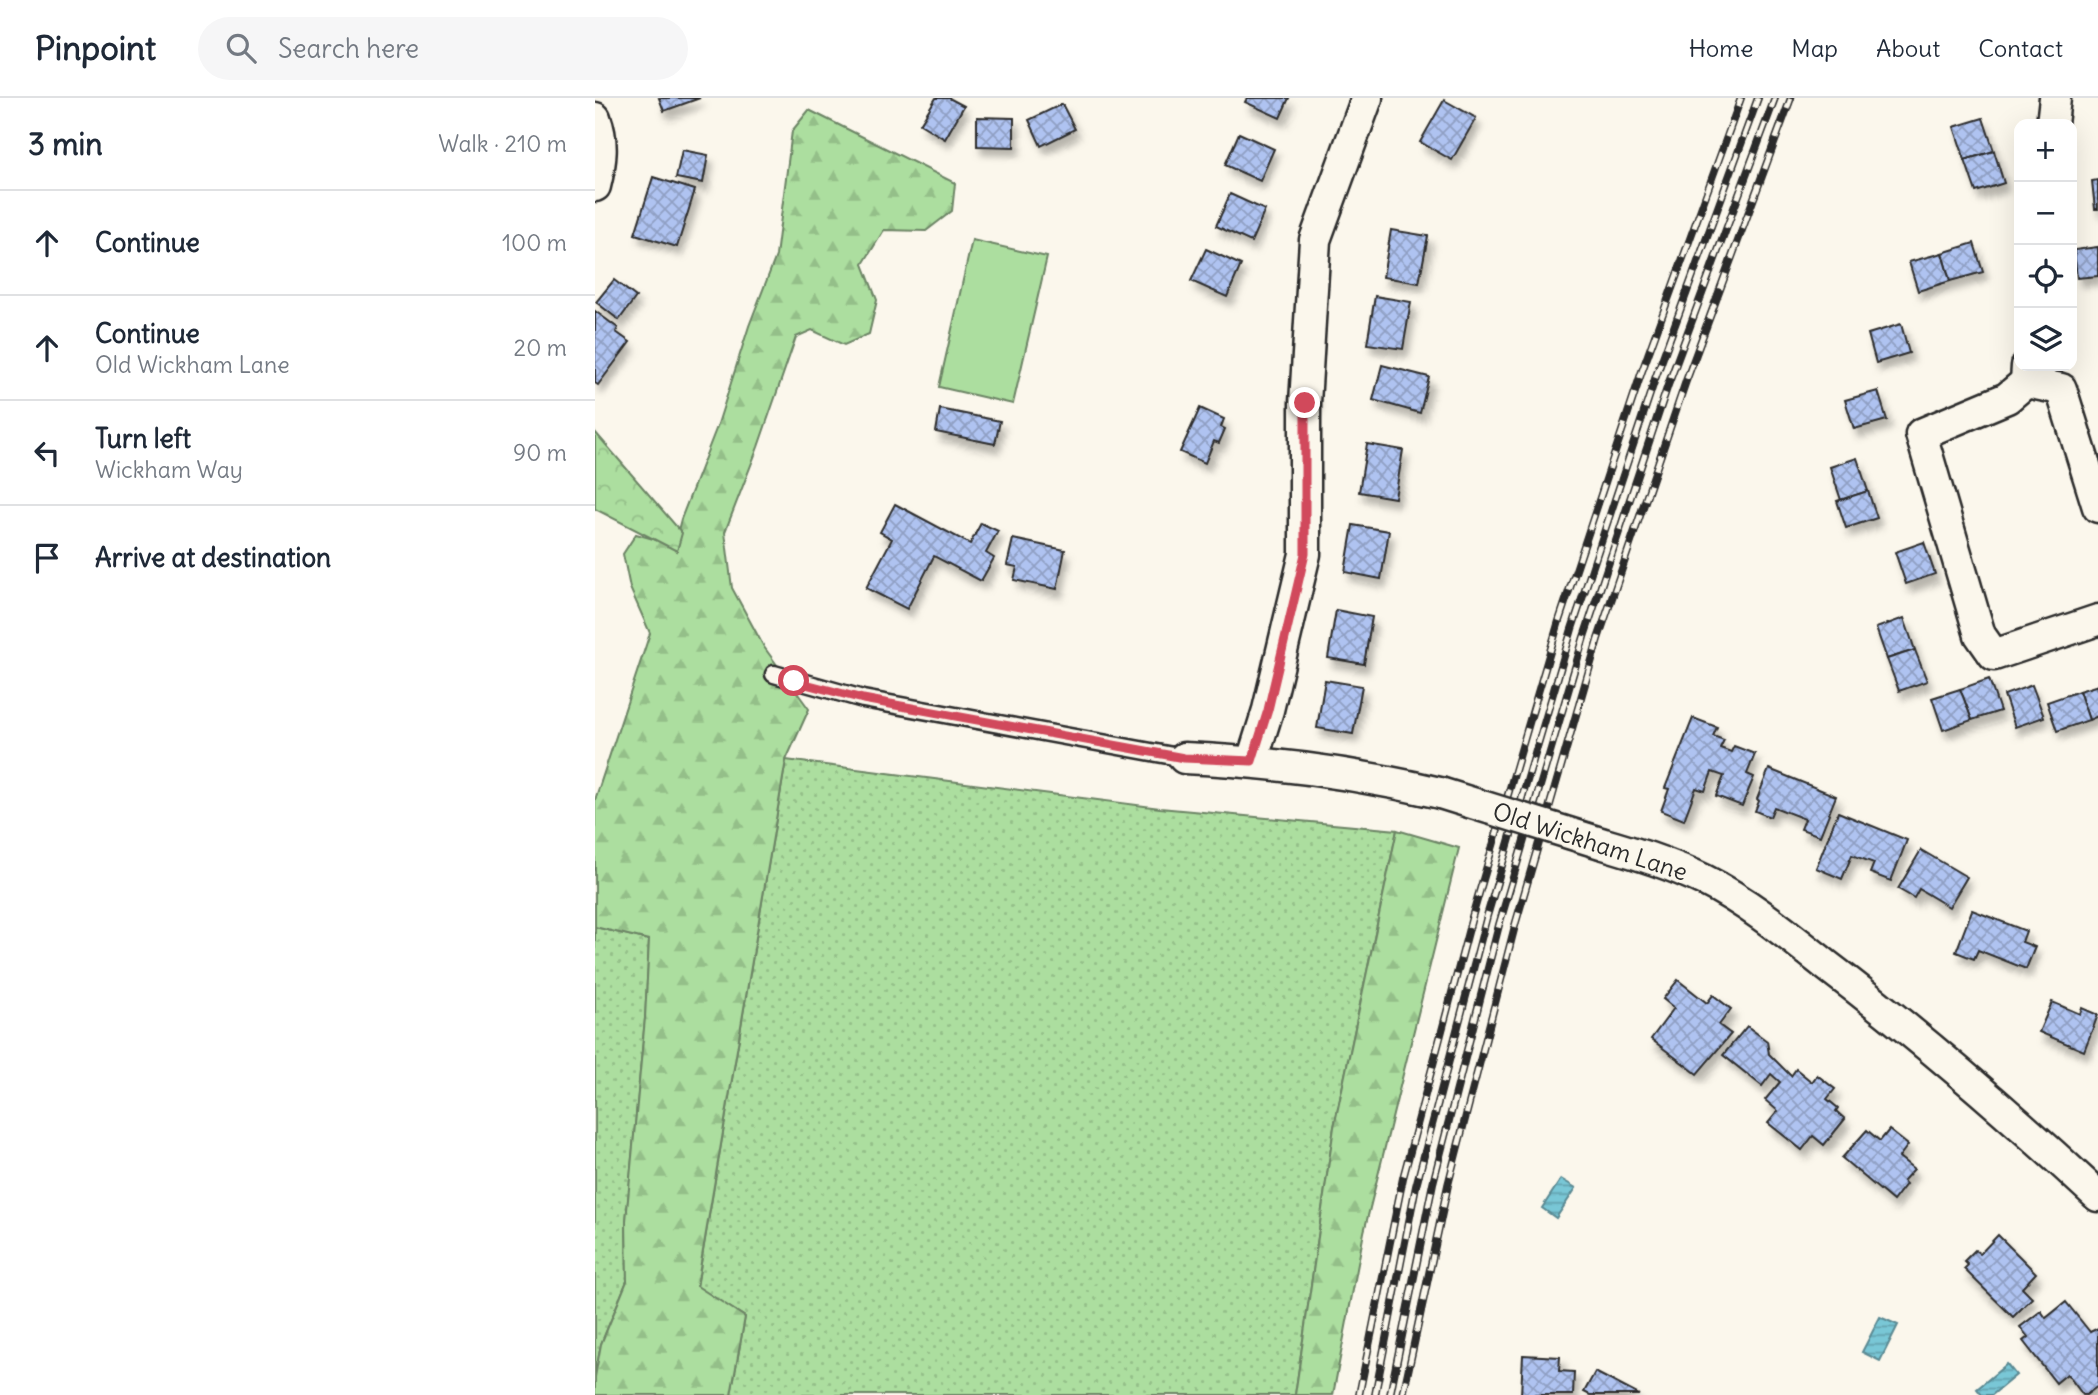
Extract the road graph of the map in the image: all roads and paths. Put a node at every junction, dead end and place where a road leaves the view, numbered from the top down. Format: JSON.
{"nodes":[{"id":1,"x":1367,"y":98,"type":"edge"},
{"id":2,"x":2055,"y":98,"type":"edge"},
{"id":3,"x":595,"y":118,"type":"edge"},
{"id":4,"x":2053,"y":119,"type":"edge"},
{"id":5,"x":595,"y":186,"type":"edge"},
{"id":6,"x":2027,"y":374,"type":"edge"},
{"id":7,"x":2098,"y":506,"type":"edge"},
{"id":8,"x":2098,"y":620,"type":"edge"},
{"id":9,"x":774,"y":674,"type":"dead end"},
{"id":10,"x":1184,"y":758,"type":"joint"},
{"id":11,"x":1252,"y":761,"type":"junction"},
{"id":12,"x":2098,"y":1196,"type":"edge"}],
"edges":[{"from":1,"to":11,"type":"street"},
{"from":2,"to":4,"type":"street"},
{"from":3,"to":5,"type":"street"},
{"from":6,"to":7,"type":"street"},
{"from":6,"to":8,"type":"street"},
{"from":9,"to":10,"type":"lane"},
{"from":10,"to":11,"type":"street","name":"Old Wickham Lane"},
{"from":11,"to":12,"type":"street","name":"Old Wickham Lane","bridge":true}]}
